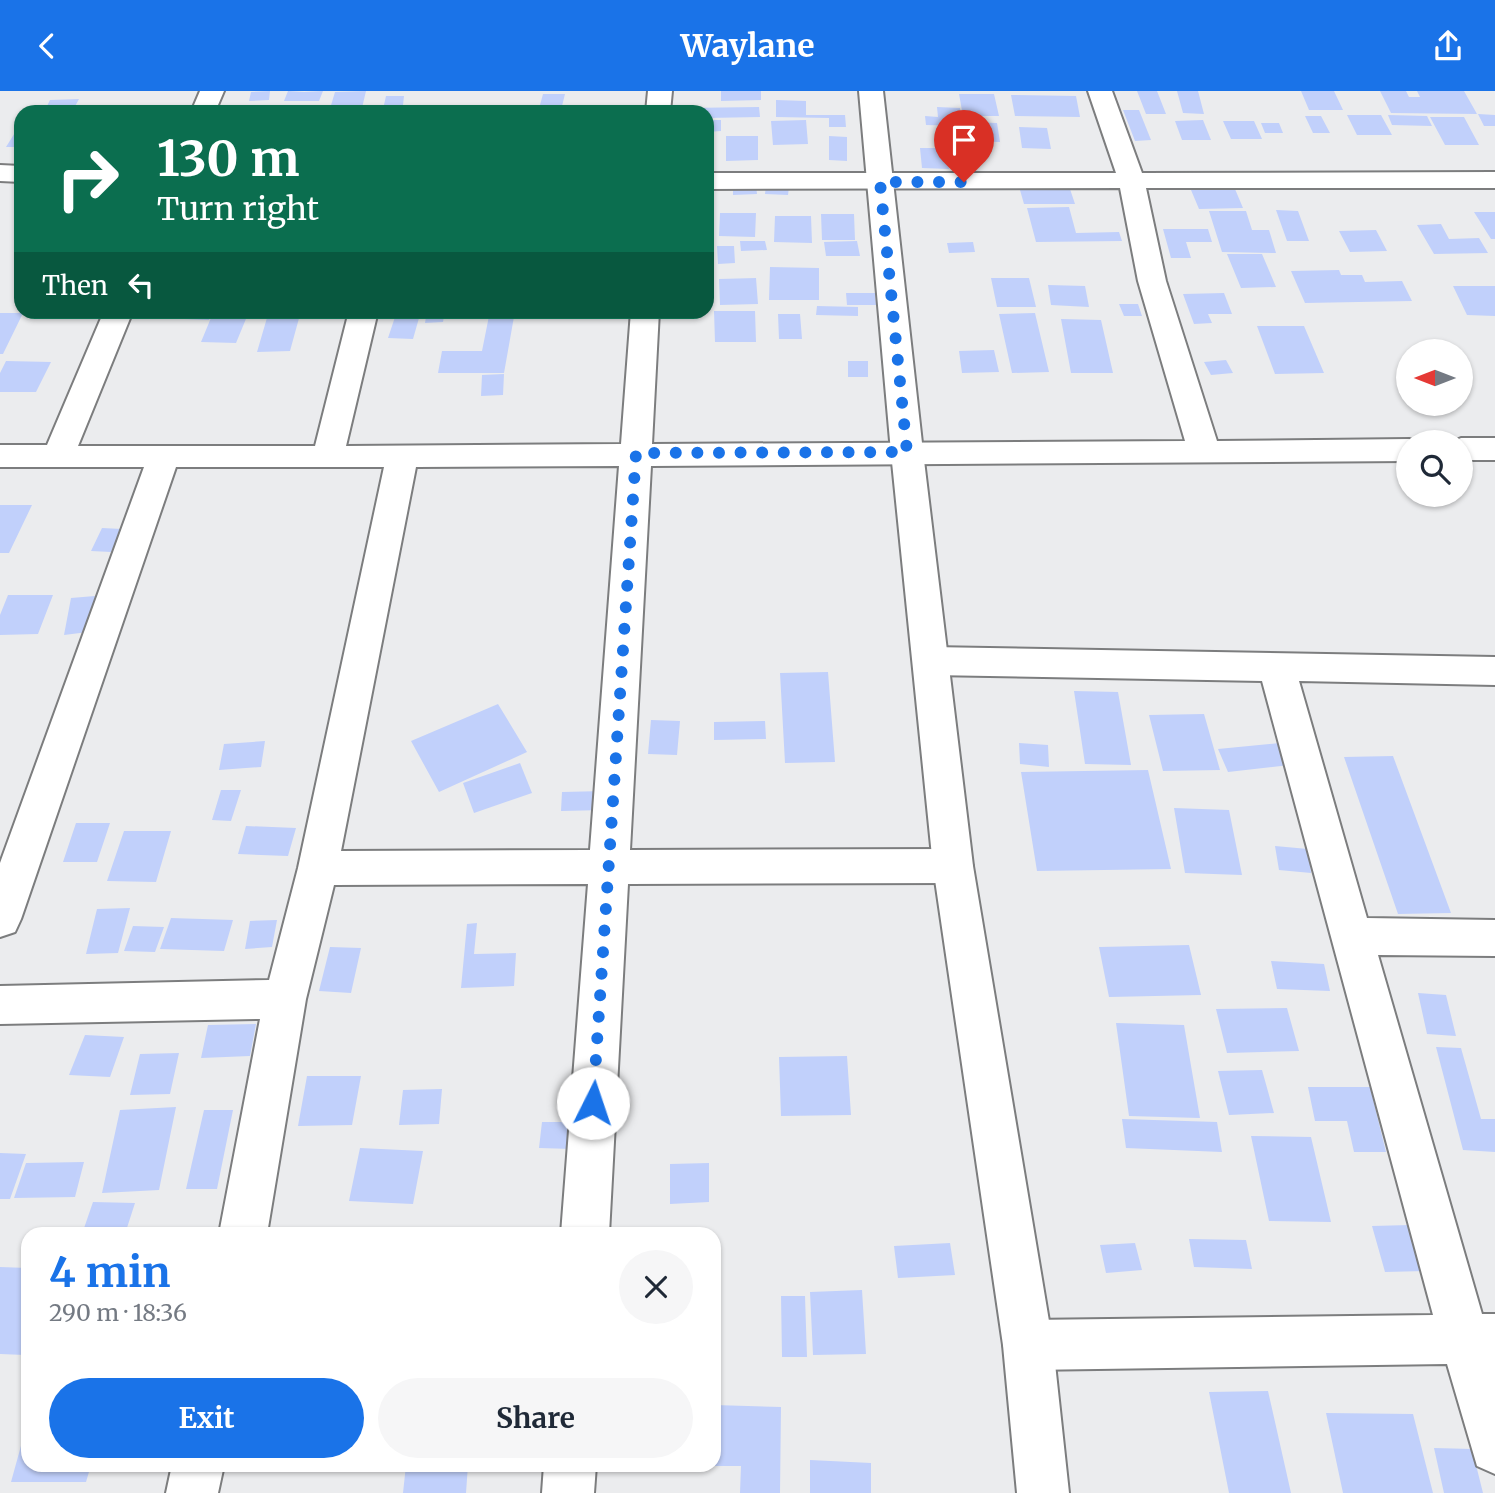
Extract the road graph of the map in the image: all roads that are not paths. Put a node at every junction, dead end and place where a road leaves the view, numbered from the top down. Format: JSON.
{"nodes":[{"id":1,"x":872,"y":91,"type":"edge"},
{"id":2,"x":1100,"y":91,"type":"edge"},
{"id":3,"x":1495,"y":180,"type":"edge"},
{"id":4,"x":714,"y":181,"type":"edge"},
{"id":5,"x":880,"y":182,"type":"junction"},
{"id":6,"x":1132,"y":182,"type":"junction"},
{"id":7,"x":116,"y":319,"type":"edge"},
{"id":8,"x":362,"y":319,"type":"edge"},
{"id":9,"x":644,"y":319,"type":"edge"},
{"id":10,"x":1473,"y":449,"type":"edge"},
{"id":11,"x":1495,"y":449,"type":"edge"},
{"id":12,"x":1396,"y":450,"type":"edge"},
{"id":13,"x":1204,"y":451,"type":"junction"},
{"id":14,"x":907,"y":452,"type":"junction"},
{"id":15,"x":636,"y":453,"type":"junction"},
{"id":16,"x":402,"y":455,"type":"junction"},
{"id":17,"x":0,"y":456,"type":"edge"},
{"id":18,"x":58,"y":456,"type":"junction"},
{"id":19,"x":164,"y":456,"type":"junction"},
{"id":20,"x":328,"y":457,"type":"junction"},
{"id":21,"x":931,"y":661,"type":"junction"},
{"id":22,"x":1277,"y":669,"type":"junction"},
{"id":23,"x":1495,"y":671,"type":"edge"},
{"id":24,"x":953,"y":866,"type":"junction"},
{"id":25,"x":608,"y":867,"type":"junction"},
{"id":26,"x":318,"y":868,"type":"junction"},
{"id":27,"x":0,"y":919,"type":"edge"},
{"id":28,"x":1352,"y":936,"type":"junction"},
{"id":29,"x":1495,"y":938,"type":"edge"},
{"id":30,"x":285,"y":999,"type":"junction"},
{"id":31,"x":0,"y":1005,"type":"edge"},
{"id":32,"x":244,"y":1227,"type":"edge"},
{"id":33,"x":585,"y":1227,"type":"edge"},
{"id":34,"x":1479,"y":1338,"type":"edge"},
{"id":35,"x":1028,"y":1345,"type":"junction"},
{"id":36,"x":1495,"y":1448,"type":"edge"},
{"id":37,"x":196,"y":1472,"type":"edge"},
{"id":38,"x":570,"y":1472,"type":"edge"},
{"id":39,"x":192,"y":1493,"type":"edge"},
{"id":40,"x":568,"y":1493,"type":"edge"},
{"id":41,"x":1043,"y":1493,"type":"edge"}],
"edges":[{"from":1,"to":5,"type":"street"},
{"from":2,"to":6,"type":"street"},
{"from":3,"to":6,"type":"street"},
{"from":4,"to":5,"type":"street"},
{"from":5,"to":6,"type":"street"},
{"from":5,"to":14,"type":"street"},
{"from":6,"to":13,"type":"street"},
{"from":7,"to":18,"type":"street"},
{"from":8,"to":20,"type":"street"},
{"from":9,"to":15,"type":"street"},
{"from":10,"to":11,"type":"street"},
{"from":12,"to":13,"type":"street"},
{"from":13,"to":14,"type":"street"},
{"from":14,"to":15,"type":"street"},
{"from":14,"to":21,"type":"street"},
{"from":15,"to":16,"type":"street"},
{"from":15,"to":25,"type":"street"},
{"from":16,"to":20,"type":"street"},
{"from":16,"to":26,"type":"street"},
{"from":17,"to":18,"type":"street"},
{"from":18,"to":19,"type":"street"},
{"from":19,"to":20,"type":"street"},
{"from":19,"to":27,"type":"street"},
{"from":21,"to":22,"type":"street"},
{"from":21,"to":24,"type":"street"},
{"from":22,"to":23,"type":"street"},
{"from":22,"to":28,"type":"street"},
{"from":24,"to":25,"type":"street"},
{"from":24,"to":35,"type":"street"},
{"from":25,"to":26,"type":"street"},
{"from":25,"to":33,"type":"street"},
{"from":26,"to":30,"type":"street"},
{"from":28,"to":29,"type":"street"},
{"from":28,"to":34,"type":"street"},
{"from":30,"to":31,"type":"street"},
{"from":30,"to":32,"type":"street"},
{"from":34,"to":35,"type":"street"},
{"from":34,"to":36,"type":"street"},
{"from":35,"to":41,"type":"street"},
{"from":37,"to":39,"type":"street"},
{"from":38,"to":40,"type":"street"}]}
